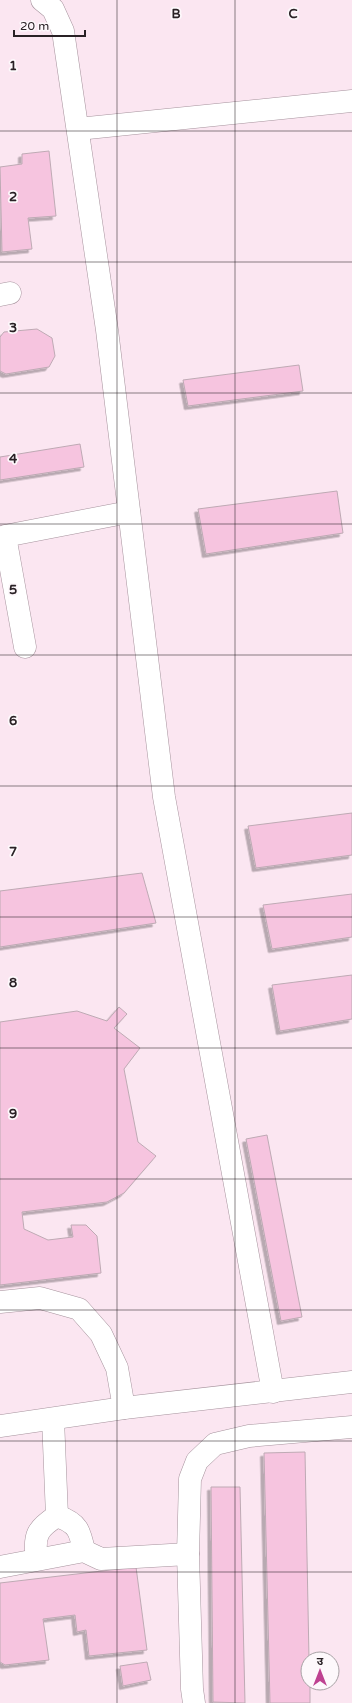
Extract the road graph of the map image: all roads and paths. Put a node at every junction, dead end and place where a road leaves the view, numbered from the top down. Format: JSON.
{"nodes":[{"id":1,"x":42,"y":0,"type":"edge"},
{"id":2,"x":352,"y":101,"type":"edge"},
{"id":3,"x":78,"y":129,"type":"junction"},
{"id":4,"x":129,"y":512,"type":"junction"},
{"id":5,"x":25,"y":647,"type":"dead end"},
{"id":6,"x":0,"y":1302,"type":"edge"},
{"id":7,"x":352,"y":1382,"type":"edge"},
{"id":8,"x":273,"y":1392,"type":"junction"},
{"id":9,"x":124,"y":1408,"type":"junction"},
{"id":10,"x":53,"y":1419,"type":"junction"},
{"id":11,"x":0,"y":1426,"type":"edge"},
{"id":12,"x":352,"y":1427,"type":"edge"},
{"id":13,"x":57,"y":1516,"type":"junction"},
{"id":14,"x":84,"y":1551,"type":"junction"},
{"id":15,"x":188,"y":1554,"type":"junction"},
{"id":16,"x":37,"y":1559,"type":"junction"},
{"id":17,"x":0,"y":1567,"type":"edge"},
{"id":18,"x":194,"y":1703,"type":"edge"}],
"edges":[{"from":1,"to":3,"type":"street"},
{"from":2,"to":3,"type":"street"},
{"from":3,"to":4,"type":"street"},
{"from":4,"to":5,"type":"street"},
{"from":4,"to":8,"type":"street"},
{"from":6,"to":9,"type":"street"},
{"from":7,"to":8,"type":"street"},
{"from":8,"to":9,"type":"street"},
{"from":9,"to":10,"type":"street"},
{"from":10,"to":11,"type":"street"},
{"from":10,"to":13,"type":"street"},
{"from":12,"to":15,"type":"street"},
{"from":13,"to":14,"type":"street"},
{"from":13,"to":16,"type":"street"},
{"from":14,"to":15,"type":"street"},
{"from":14,"to":16,"type":"street"},
{"from":15,"to":18,"type":"street"},
{"from":16,"to":17,"type":"street"}]}
